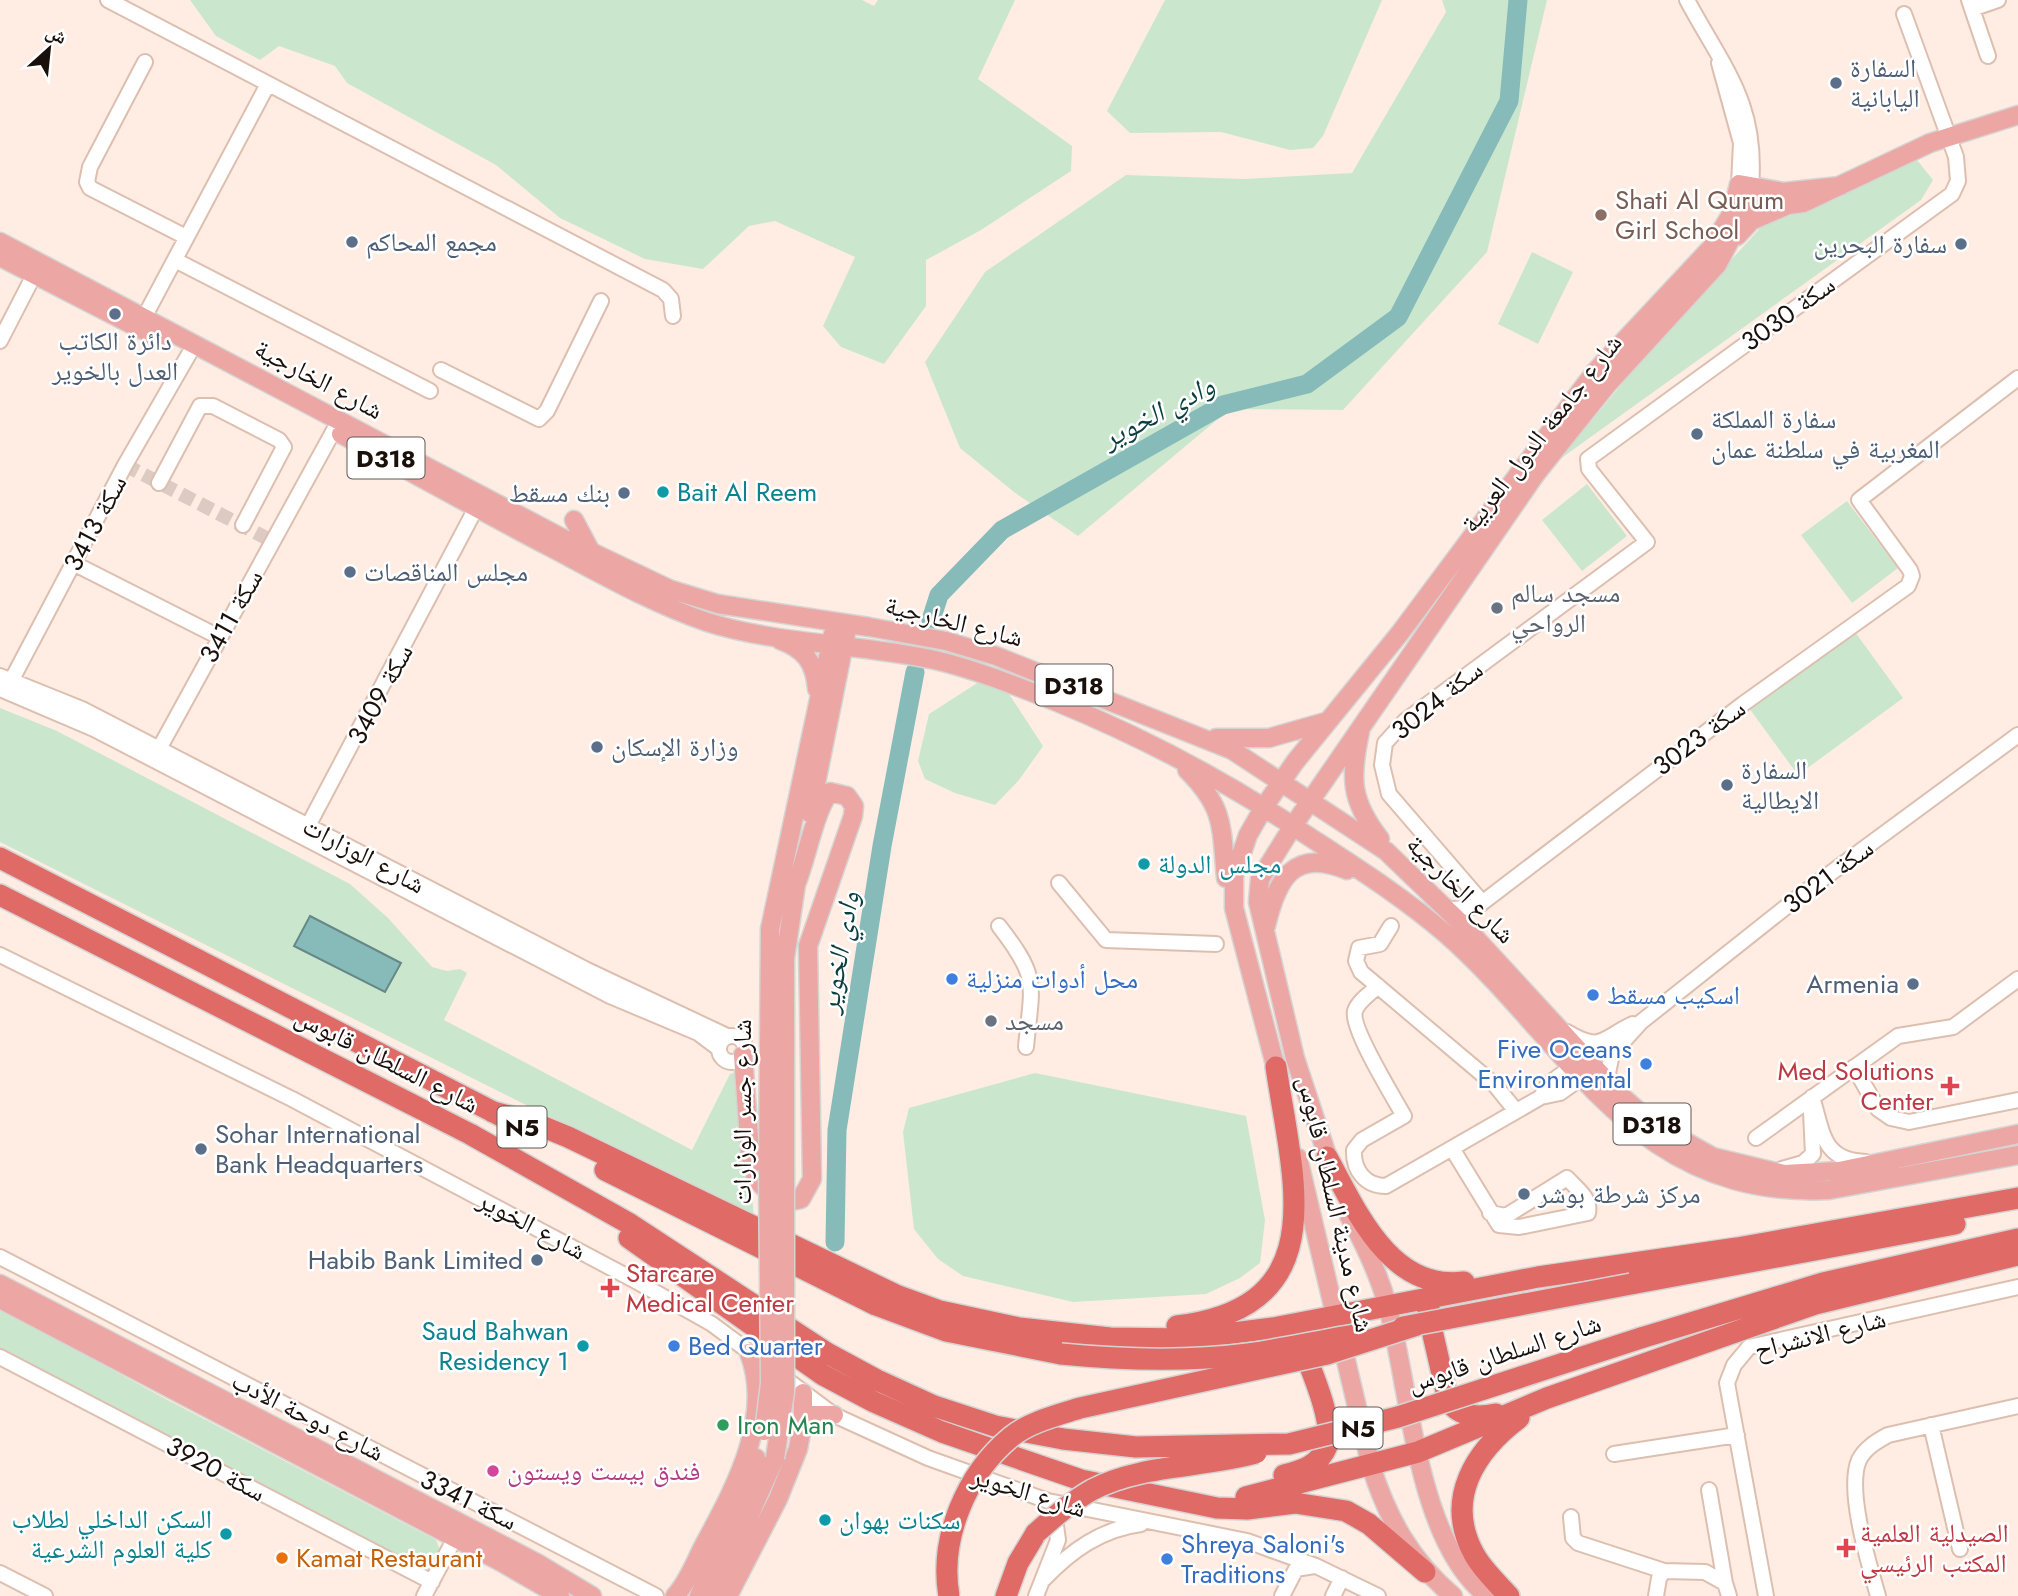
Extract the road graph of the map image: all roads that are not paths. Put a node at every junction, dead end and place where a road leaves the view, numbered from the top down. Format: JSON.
{"nodes":[{"id":1,"x":108,"y":0,"type":"edge"},
{"id":2,"x":1687,"y":0,"type":"edge"},
{"id":3,"x":1997,"y":0,"type":"edge"},
{"id":4,"x":1970,"y":4,"type":"edge"},
{"id":5,"x":1904,"y":14,"type":"dead end"},
{"id":6,"x":1988,"y":56,"type":"dead end"},
{"id":7,"x":145,"y":62,"type":"dead end"},
{"id":8,"x":268,"y":84,"type":"junction"},
{"id":9,"x":2018,"y":115,"type":"edge"},
{"id":10,"x":1948,"y":136,"type":"junction"},
{"id":11,"x":1840,"y":186,"type":"junction"},
{"id":12,"x":1744,"y":190,"type":"junction"},
{"id":13,"x":1788,"y":205,"type":"junction"},
{"id":14,"x":186,"y":237,"type":"junction"},
{"id":15,"x":1732,"y":241,"type":"junction"},
{"id":16,"x":0,"y":242,"type":"edge"},
{"id":17,"x":0,"y":248,"type":"edge"},
{"id":18,"x":0,"y":257,"type":"edge"},
{"id":19,"x":175,"y":260,"type":"junction"},
{"id":20,"x":34,"y":275,"type":"junction"},
{"id":21,"x":96,"y":292,"type":"junction"},
{"id":22,"x":601,"y":301,"type":"dead end"},
{"id":23,"x":673,"y":316,"type":"dead end"},
{"id":24,"x":147,"y":324,"type":"junction"},
{"id":25,"x":0,"y":341,"type":"edge"},
{"id":26,"x":189,"y":354,"type":"junction"},
{"id":27,"x":235,"y":365,"type":"junction"},
{"id":28,"x":442,"y":370,"type":"dead end"},
{"id":29,"x":2018,"y":378,"type":"edge"},
{"id":30,"x":430,"y":391,"type":"dead end"},
{"id":31,"x":298,"y":397,"type":"junction"},
{"id":32,"x":334,"y":430,"type":"junction"},
{"id":33,"x":380,"y":441,"type":"junction"},
{"id":34,"x":452,"y":479,"type":"junction"},
{"id":35,"x":159,"y":483,"type":"dead end"},
{"id":36,"x":476,"y":508,"type":"junction"},
{"id":37,"x":513,"y":512,"type":"junction"},
{"id":38,"x":537,"y":524,"type":"junction"},
{"id":39,"x":243,"y":526,"type":"dead end"},
{"id":40,"x":1647,"y":542,"type":"joint"},
{"id":41,"x":556,"y":543,"type":"junction"},
{"id":42,"x":591,"y":552,"type":"junction"},
{"id":43,"x":74,"y":563,"type":"junction"},
{"id":44,"x":841,"y":623,"type":"junction"},
{"id":45,"x":741,"y":631,"type":"junction"},
{"id":46,"x":219,"y":637,"type":"junction"},
{"id":47,"x":838,"y":644,"type":"junction"},
{"id":48,"x":883,"y":649,"type":"junction"},
{"id":49,"x":3,"y":682,"type":"edge"},
{"id":50,"x":1111,"y":700,"type":"junction"},
{"id":51,"x":826,"y":704,"type":"junction"},
{"id":52,"x":1101,"y":721,"type":"junction"},
{"id":53,"x":1325,"y":722,"type":"junction"},
{"id":54,"x":1362,"y":725,"type":"junction"},
{"id":55,"x":103,"y":734,"type":"junction"},
{"id":56,"x":2018,"y":735,"type":"edge"},
{"id":57,"x":1200,"y":736,"type":"junction"},
{"id":58,"x":159,"y":749,"type":"junction"},
{"id":59,"x":1170,"y":753,"type":"junction"},
{"id":60,"x":1281,"y":781,"type":"junction"},
{"id":61,"x":1310,"y":799,"type":"junction"},
{"id":62,"x":1264,"y":807,"type":"junction"},
{"id":63,"x":255,"y":813,"type":"junction"},
{"id":64,"x":308,"y":826,"type":"junction"},
{"id":65,"x":1293,"y":826,"type":"junction"},
{"id":66,"x":1386,"y":851,"type":"junction"},
{"id":67,"x":0,"y":858,"type":"edge"},
{"id":68,"x":1059,"y":883,"type":"dead end"},
{"id":69,"x":795,"y":887,"type":"junction"},
{"id":70,"x":1385,"y":888,"type":"junction"},
{"id":71,"x":0,"y":895,"type":"edge"},
{"id":72,"x":1480,"y":904,"type":"junction"},
{"id":73,"x":1234,"y":908,"type":"junction"},
{"id":74,"x":1447,"y":910,"type":"junction"},
{"id":75,"x":999,"y":926,"type":"dead end"},
{"id":76,"x":1391,"y":926,"type":"dead end"},
{"id":77,"x":1265,"y":928,"type":"junction"},
{"id":78,"x":1470,"y":932,"type":"junction"},
{"id":79,"x":1216,"y":944,"type":"dead end"},
{"id":80,"x":0,"y":955,"type":"edge"},
{"id":81,"x":2018,"y":979,"type":"edge"},
{"id":82,"x":1378,"y":986,"type":"junction"},
{"id":83,"x":1641,"y":1022,"type":"junction"},
{"id":84,"x":1555,"y":1025,"type":"junction"},
{"id":85,"x":723,"y":1042,"type":"junction"},
{"id":86,"x":1026,"y":1047,"type":"dead end"},
{"id":87,"x":743,"y":1055,"type":"junction"},
{"id":88,"x":1276,"y":1067,"type":"junction"},
{"id":89,"x":1854,"y":1068,"type":"junction"},
{"id":90,"x":1577,"y":1073,"type":"junction"},
{"id":91,"x":1614,"y":1088,"type":"junction"},
{"id":92,"x":1812,"y":1097,"type":"junction"},
{"id":93,"x":2018,"y":1100,"type":"edge"},
{"id":94,"x":1516,"y":1111,"type":"junction"},
{"id":95,"x":493,"y":1112,"type":"junction"},
{"id":96,"x":2018,"y":1134,"type":"edge"},
{"id":97,"x":1756,"y":1138,"type":"dead end"},
{"id":98,"x":1453,"y":1150,"type":"junction"},
{"id":99,"x":2018,"y":1155,"type":"edge"},
{"id":100,"x":1327,"y":1157,"type":"junction"},
{"id":101,"x":1888,"y":1162,"type":"junction"},
{"id":102,"x":776,"y":1172,"type":"junction"},
{"id":103,"x":1765,"y":1172,"type":"junction"},
{"id":104,"x":2018,"y":1198,"type":"edge"},
{"id":105,"x":586,"y":1199,"type":"junction"},
{"id":106,"x":2018,"y":1209,"type":"edge"},
{"id":107,"x":1490,"y":1213,"type":"junction"},
{"id":108,"x":2018,"y":1239,"type":"edge"},
{"id":109,"x":2018,"y":1255,"type":"edge"},
{"id":110,"x":0,"y":1257,"type":"edge"},
{"id":111,"x":2018,"y":1268,"type":"edge"},
{"id":112,"x":1538,"y":1278,"type":"junction"},
{"id":113,"x":0,"y":1284,"type":"edge"},
{"id":114,"x":2018,"y":1287,"type":"edge"},
{"id":115,"x":1866,"y":1292,"type":"junction"},
{"id":116,"x":1441,"y":1296,"type":"junction"},
{"id":117,"x":0,"y":1299,"type":"edge"},
{"id":118,"x":1387,"y":1306,"type":"junction"},
{"id":119,"x":1335,"y":1315,"type":"junction"},
{"id":120,"x":1417,"y":1325,"type":"junction"},
{"id":121,"x":1273,"y":1328,"type":"junction"},
{"id":122,"x":1090,"y":1335,"type":"junction"},
{"id":123,"x":748,"y":1353,"type":"junction"},
{"id":124,"x":0,"y":1357,"type":"edge"},
{"id":125,"x":803,"y":1393,"type":"junction"},
{"id":126,"x":1547,"y":1398,"type":"junction"},
{"id":127,"x":2018,"y":1406,"type":"edge"},
{"id":128,"x":1521,"y":1409,"type":"junction"},
{"id":129,"x":834,"y":1415,"type":"junction"},
{"id":130,"x":803,"y":1422,"type":"junction"},
{"id":131,"x":1931,"y":1425,"type":"junction"},
{"id":132,"x":759,"y":1432,"type":"junction"},
{"id":133,"x":1737,"y":1435,"type":"junction"},
{"id":134,"x":1289,"y":1444,"type":"junction"},
{"id":135,"x":798,"y":1449,"type":"junction"},
{"id":136,"x":1418,"y":1452,"type":"junction"},
{"id":137,"x":1614,"y":1454,"type":"dead end"},
{"id":138,"x":1371,"y":1466,"type":"junction"},
{"id":139,"x":1709,"y":1489,"type":"dead end"},
{"id":140,"x":1250,"y":1497,"type":"junction"},
{"id":141,"x":1048,"y":1501,"type":"junction"},
{"id":142,"x":1188,"y":1502,"type":"junction"},
{"id":143,"x":1571,"y":1517,"type":"dead end"},
{"id":144,"x":1151,"y":1522,"type":"junction"},
{"id":145,"x":455,"y":1538,"type":"junction"},
{"id":146,"x":1960,"y":1549,"type":"dead end"},
{"id":147,"x":1316,"y":1566,"type":"junction"},
{"id":148,"x":1664,"y":1570,"type":"junction"},
{"id":149,"x":1425,"y":1572,"type":"junction"},
{"id":150,"x":0,"y":1573,"type":"edge"},
{"id":151,"x":1342,"y":1578,"type":"junction"},
{"id":152,"x":1044,"y":1580,"type":"junction"},
{"id":153,"x":432,"y":1582,"type":"junction"},
{"id":154,"x":1727,"y":1589,"type":"edge"},
{"id":155,"x":643,"y":1592,"type":"edge"},
{"id":156,"x":45,"y":1596,"type":"edge"},
{"id":157,"x":424,"y":1596,"type":"edge"},
{"id":158,"x":561,"y":1596,"type":"edge"},
{"id":159,"x":592,"y":1596,"type":"edge"},
{"id":160,"x":656,"y":1596,"type":"edge"},
{"id":161,"x":675,"y":1596,"type":"edge"},
{"id":162,"x":699,"y":1596,"type":"edge"},
{"id":163,"x":713,"y":1596,"type":"edge"},
{"id":164,"x":728,"y":1596,"type":"edge"},
{"id":165,"x":948,"y":1596,"type":"edge"},
{"id":166,"x":1006,"y":1596,"type":"edge"},
{"id":167,"x":1036,"y":1596,"type":"edge"},
{"id":168,"x":1282,"y":1596,"type":"edge"},
{"id":169,"x":1333,"y":1596,"type":"edge"},
{"id":170,"x":1378,"y":1596,"type":"edge"},
{"id":171,"x":1452,"y":1596,"type":"edge"},
{"id":172,"x":1487,"y":1596,"type":"edge"},
{"id":173,"x":1509,"y":1596,"type":"edge"},
{"id":174,"x":1656,"y":1596,"type":"edge"},
{"id":175,"x":1766,"y":1596,"type":"edge"},
{"id":176,"x":1878,"y":1596,"type":"edge"}],
"edges":[{"from":1,"to":8,"type":"street"},
{"from":2,"to":12,"type":"street","name":"شارع جامعة الدول العربية"},
{"from":3,"to":4,"type":"street"},
{"from":4,"to":6,"type":"street"},
{"from":5,"to":10,"type":"street","name":"سكة 3030"},
{"from":7,"to":14,"type":"street"},
{"from":8,"to":14,"type":"street"},
{"from":8,"to":23,"type":"street"},
{"from":9,"to":10,"type":"main road"},
{"from":10,"to":11,"type":"main road"},
{"from":10,"to":40,"type":"street","name":"سكة 3030"},
{"from":11,"to":12,"type":"main road"},
{"from":11,"to":13,"type":"main road"},
{"from":12,"to":13,"type":"main road"},
{"from":12,"to":15,"type":"main road","name":"شارع جامعة الدول العربية"},
{"from":12,"to":53,"type":"main road","name":"شارع جامعة الدول العربية"},
{"from":13,"to":15,"type":"main road"},
{"from":14,"to":19,"type":"street"},
{"from":15,"to":54,"type":"main road","name":"شارع جامعة الدول العربية"},
{"from":16,"to":21,"type":"main road","name":"شارع الخارجية","number":"D318"},
{"from":17,"to":20,"type":"main road"},
{"from":18,"to":20,"type":"main road","name":"شارع الخارجية","number":"D318"},
{"from":19,"to":24,"type":"street"},
{"from":19,"to":30,"type":"street"},
{"from":20,"to":21,"type":"main road"},
{"from":20,"to":24,"type":"main road","name":"شارع الخارجية","number":"D318"},
{"from":20,"to":25,"type":"street"},
{"from":21,"to":24,"type":"main road","name":"شارع الخارجية","number":"D318"},
{"from":22,"to":28,"type":"street"},
{"from":24,"to":26,"type":"main road","name":"شارع الخارجية"},
{"from":24,"to":27,"type":"main road","name":"شارع الخارجية","number":"D318"},
{"from":26,"to":27,"type":"main road"},
{"from":26,"to":32,"type":"main road","name":"شارع الخارجية","number":"D318"},
{"from":26,"to":43,"type":"street","name":"سكة 3413"},
{"from":27,"to":31,"type":"main road","name":"شارع الخارجية","number":"D318"},
{"from":29,"to":72,"type":"street","name":"سكة 3023"},
{"from":31,"to":32,"type":"main road"},
{"from":31,"to":33,"type":"main road","name":"شارع الخارجية","number":"D318"},
{"from":32,"to":33,"type":"main road"},
{"from":32,"to":36,"type":"main road","name":"شارع الخارجية","number":"D318"},
{"from":32,"to":46,"type":"street","name":"سكة 3411"},
{"from":33,"to":34,"type":"main road","name":"شارع الخارجية","number":"D318"},
{"from":34,"to":36,"type":"main road"},
{"from":34,"to":37,"type":"main road","name":"شارع الخارجية","number":"D318"},
{"from":35,"to":39,"type":"street"},
{"from":36,"to":37,"type":"main road"},
{"from":36,"to":41,"type":"main road","name":"شارع الخارجية","number":"D318"},
{"from":36,"to":64,"type":"street","name":"سكة 3409"},
{"from":37,"to":38,"type":"main road","name":"شارع الخارجية","number":"D318"},
{"from":38,"to":41,"type":"main road","name":"شارع الخارجية","number":"D318"},
{"from":38,"to":42,"type":"main road"},
{"from":40,"to":72,"type":"street","name":"سكة 3024"},
{"from":41,"to":42,"type":"main road","name":"شارع الخارجية","number":"D318"},
{"from":41,"to":45,"type":"main road","name":"شارع الخارجية","number":"D318"},
{"from":42,"to":44,"type":"main road","name":"شارع الخارجية","number":"D318"},
{"from":43,"to":46,"type":"street"},
{"from":43,"to":49,"type":"street","name":"سكة 3413"},
{"from":44,"to":47,"type":"main road","name":"شارع جسر الوزارات"},
{"from":44,"to":50,"type":"main road","name":"شارع الخارجية","number":"D318"},
{"from":45,"to":47,"type":"main road","name":"شارع الخارجية","number":"D318"},
{"from":45,"to":51,"type":"main road"},
{"from":46,"to":58,"type":"street","name":"سكة 3411"},
{"from":47,"to":48,"type":"main road","name":"شارع الخارجية","number":"D318"},
{"from":47,"to":51,"type":"main road","name":"شارع جسر الوزارات"},
{"from":48,"to":51,"type":"main road"},
{"from":48,"to":52,"type":"main road","name":"شارع الخارجية","number":"D318"},
{"from":49,"to":55,"type":"street","name":"شارع الوزارات"},
{"from":49,"to":58,"type":"street","name":"شارع الوزارات"},
{"from":50,"to":52,"type":"main road"},
{"from":50,"to":57,"type":"main road","name":"شارع الخارجية","number":"D318"},
{"from":51,"to":69,"type":"main road","name":"شارع جسر الوزارات"},
{"from":51,"to":102,"type":"main road","name":"شارع جسر الوزارات"},
{"from":52,"to":59,"type":"main road","name":"شارع الخارجية","number":"D318"},
{"from":53,"to":57,"type":"main road"},
{"from":53,"to":60,"type":"main road","name":"شارع جامعة الدول العربية"},
{"from":54,"to":61,"type":"main road","name":"شارع جامعة الدول العربية"},
{"from":54,"to":66,"type":"main road"},
{"from":55,"to":58,"type":"street"},
{"from":55,"to":63,"type":"street","name":"شارع الوزارات"},
{"from":56,"to":83,"type":"street","name":"سكة 3021"},
{"from":57,"to":60,"type":"main road","name":"شارع الخارجية","number":"D318"},
{"from":58,"to":64,"type":"street","name":"شارع الوزارات"},
{"from":59,"to":62,"type":"main road","name":"شارع الخارجية","number":"D318"},
{"from":59,"to":73,"type":"main road"},
{"from":60,"to":61,"type":"main road","name":"شارع الخارجية","number":"D318"},
{"from":60,"to":62,"type":"main road","name":"شارع جامعة الدول العربية"},
{"from":61,"to":65,"type":"main road","name":"شارع جامعة الدول العربية"},
{"from":61,"to":66,"type":"main road","name":"شارع الخارجية","number":"D318"},
{"from":62,"to":65,"type":"main road","name":"شارع الخارجية","number":"D318"},
{"from":62,"to":73,"type":"main road","name":"شارع مدينة السلطان قابوس"},
{"from":63,"to":64,"type":"street"},
{"from":63,"to":85,"type":"street","name":"شارع الوزارات"},
{"from":64,"to":85,"type":"street","name":"شارع الوزارات"},
{"from":65,"to":70,"type":"main road","name":"شارع الخارجية","number":"D318"},
{"from":65,"to":77,"type":"main road","name":"شارع مدينة السلطان قابوس"},
{"from":66,"to":74,"type":"main road","name":"شارع الخارجية","number":"D318"},
{"from":67,"to":95,"type":"highway","name":"شارع السلطان قابوس","number":"N5"},
{"from":68,"to":79,"type":"street"},
{"from":69,"to":87,"type":"main road"},
{"from":69,"to":102,"type":"main road","name":"شارع جسر الوزارات"},
{"from":70,"to":77,"type":"main road"},
{"from":70,"to":90,"type":"main road","name":"شارع الخارجية","number":"D318"},
{"from":71,"to":105,"type":"highway","name":"شارع السلطان قابوس","number":"N5"},
{"from":72,"to":74,"type":"street","name":"سكة 3023"},
{"from":72,"to":78,"type":"street"},
{"from":73,"to":88,"type":"main road","name":"شارع مدينة السلطان قابوس"},
{"from":74,"to":78,"type":"main road","name":"شارع الخارجية","number":"D318"},
{"from":75,"to":86,"type":"street"},
{"from":76,"to":82,"type":"street"},
{"from":77,"to":100,"type":"main road","name":"شارع مدينة السلطان قابوس"},
{"from":78,"to":84,"type":"main road","name":"شارع الخارجية","number":"D318"},
{"from":80,"to":123,"type":"street","name":"شارع الخوير"},
{"from":81,"to":89,"type":"street"},
{"from":82,"to":94,"type":"street"},
{"from":82,"to":98,"type":"street"},
{"from":83,"to":84,"type":"street","name":"سكة 3021"},
{"from":83,"to":91,"type":"street","name":"سكة 3021"},
{"from":84,"to":91,"type":"main road","name":"شارع الخارجية","number":"D318"},
{"from":85,"to":87,"type":"street"},
{"from":85,"to":87,"type":"street"},
{"from":88,"to":119,"type":"main road","name":"شارع مدينة السلطان قابوس"},
{"from":88,"to":122,"type":"highway"},
{"from":89,"to":92,"type":"street"},
{"from":89,"to":93,"type":"street"},
{"from":90,"to":94,"type":"street"},
{"from":90,"to":99,"type":"main road","name":"شارع الخارجية","number":"D318"},
{"from":91,"to":103,"type":"main road","name":"شارع الخارجية","number":"D318"},
{"from":92,"to":97,"type":"street"},
{"from":92,"to":101,"type":"street"},
{"from":92,"to":103,"type":"street"},
{"from":94,"to":98,"type":"street"},
{"from":95,"to":120,"type":"highway","name":"شارع السلطان قابوس","number":"N5","bridge":true},
{"from":95,"to":122,"type":"highway"},
{"from":96,"to":101,"type":"main road","name":"شارع الخارجية","number":"D318"},
{"from":98,"to":107,"type":"street"},
{"from":100,"to":112,"type":"highway"},
{"from":100,"to":118,"type":"main road","name":"شارع مدينة السلطان قابوس"},
{"from":101,"to":103,"type":"main road","name":"شارع الخارجية","number":"D318"},
{"from":102,"to":132,"type":"main road","name":"شارع جسر الوزارات","bridge":true},
{"from":102,"to":163,"type":"main road","name":"شارع جسر الوزارات","bridge":true},
{"from":104,"to":112,"type":"highway"},
{"from":105,"to":134,"type":"highway","name":"شارع السلطان قابوس","number":"N5","bridge":true},
{"from":105,"to":142,"type":"highway"},
{"from":106,"to":120,"type":"highway","name":"شارع السلطان قابوس","number":"N5","bridge":true},
{"from":107,"to":107,"type":"street"},
{"from":108,"to":134,"type":"highway","name":"شارع السلطان قابوس","number":"N5","bridge":true},
{"from":109,"to":115,"type":"highway"},
{"from":110,"to":155,"type":"street","name":"سكة 3341"},
{"from":111,"to":115,"type":"highway"},
{"from":112,"to":116,"type":"highway"},
{"from":113,"to":159,"type":"main road","name":"شارع دوحة الأدب"},
{"from":114,"to":133,"type":"street","name":"شارع الانشراح"},
{"from":115,"to":126,"type":"highway"},
{"from":116,"to":118,"type":"highway"},
{"from":116,"to":128,"type":"highway"},
{"from":117,"to":145,"type":"main road","name":"شارع دوحة الأدب"},
{"from":118,"to":119,"type":"highway"},
{"from":118,"to":136,"type":"main road","name":"شارع مدينة السلطان قابوس"},
{"from":119,"to":121,"type":"highway"},
{"from":119,"to":138,"type":"main road","name":"شارع مدينة السلطان قابوس"},
{"from":120,"to":165,"type":"highway","bridge":true},
{"from":121,"to":122,"type":"highway"},
{"from":121,"to":140,"type":"highway"},
{"from":123,"to":125,"type":"street","name":"شارع الخوير"},
{"from":123,"to":132,"type":"main road"},
{"from":124,"to":153,"type":"street","name":"سكة 3920"},
{"from":125,"to":129,"type":"street","name":"شارع الخوير"},
{"from":125,"to":130,"type":"main road"},
{"from":126,"to":128,"type":"highway"},
{"from":126,"to":173,"type":"highway"},
{"from":127,"to":131,"type":"street"},
{"from":128,"to":136,"type":"highway"},
{"from":129,"to":130,"type":"main road"},
{"from":129,"to":141,"type":"street","name":"شارع الخوير"},
{"from":130,"to":135,"type":"main road"},
{"from":131,"to":146,"type":"street"},
{"from":131,"to":176,"type":"street"},
{"from":132,"to":135,"type":"main road"},
{"from":132,"to":161,"type":"main road"},
{"from":132,"to":162,"type":"main road","name":"شارع جسر الوزارات"},
{"from":133,"to":137,"type":"street"},
{"from":133,"to":175,"type":"street","name":"شارع الانشراح"},
{"from":134,"to":166,"type":"highway","bridge":true},
{"from":135,"to":164,"type":"main road"},
{"from":136,"to":138,"type":"highway"},
{"from":136,"to":172,"type":"main road","name":"شارع مدينة السلطان قابوس"},
{"from":138,"to":140,"type":"highway"},
{"from":138,"to":149,"type":"main road","name":"شارع مدينة السلطان قابوس"},
{"from":139,"to":154,"type":"street"},
{"from":140,"to":142,"type":"highway"},
{"from":141,"to":144,"type":"street","name":"شارع الخوير"},
{"from":141,"to":152,"type":"street"},
{"from":142,"to":149,"type":"highway"},
{"from":143,"to":148,"type":"street"},
{"from":144,"to":147,"type":"street","name":"شارع الخوير"},
{"from":144,"to":152,"type":"street"},
{"from":145,"to":153,"type":"street"},
{"from":145,"to":158,"type":"main road","name":"شارع دوحة الأدب"},
{"from":147,"to":151,"type":"street","name":"شارع الخوير"},
{"from":147,"to":168,"type":"street"},
{"from":148,"to":154,"type":"street"},
{"from":148,"to":174,"type":"street"},
{"from":149,"to":171,"type":"main road","name":"شارع مدينة السلطان قابوس"},
{"from":150,"to":156,"type":"street"},
{"from":151,"to":169,"type":"street"},
{"from":151,"to":170,"type":"street","name":"شارع الخوير"},
{"from":152,"to":167,"type":"street"},
{"from":153,"to":157,"type":"street"},
{"from":155,"to":160,"type":"street","name":"سكة 3341"}]}
